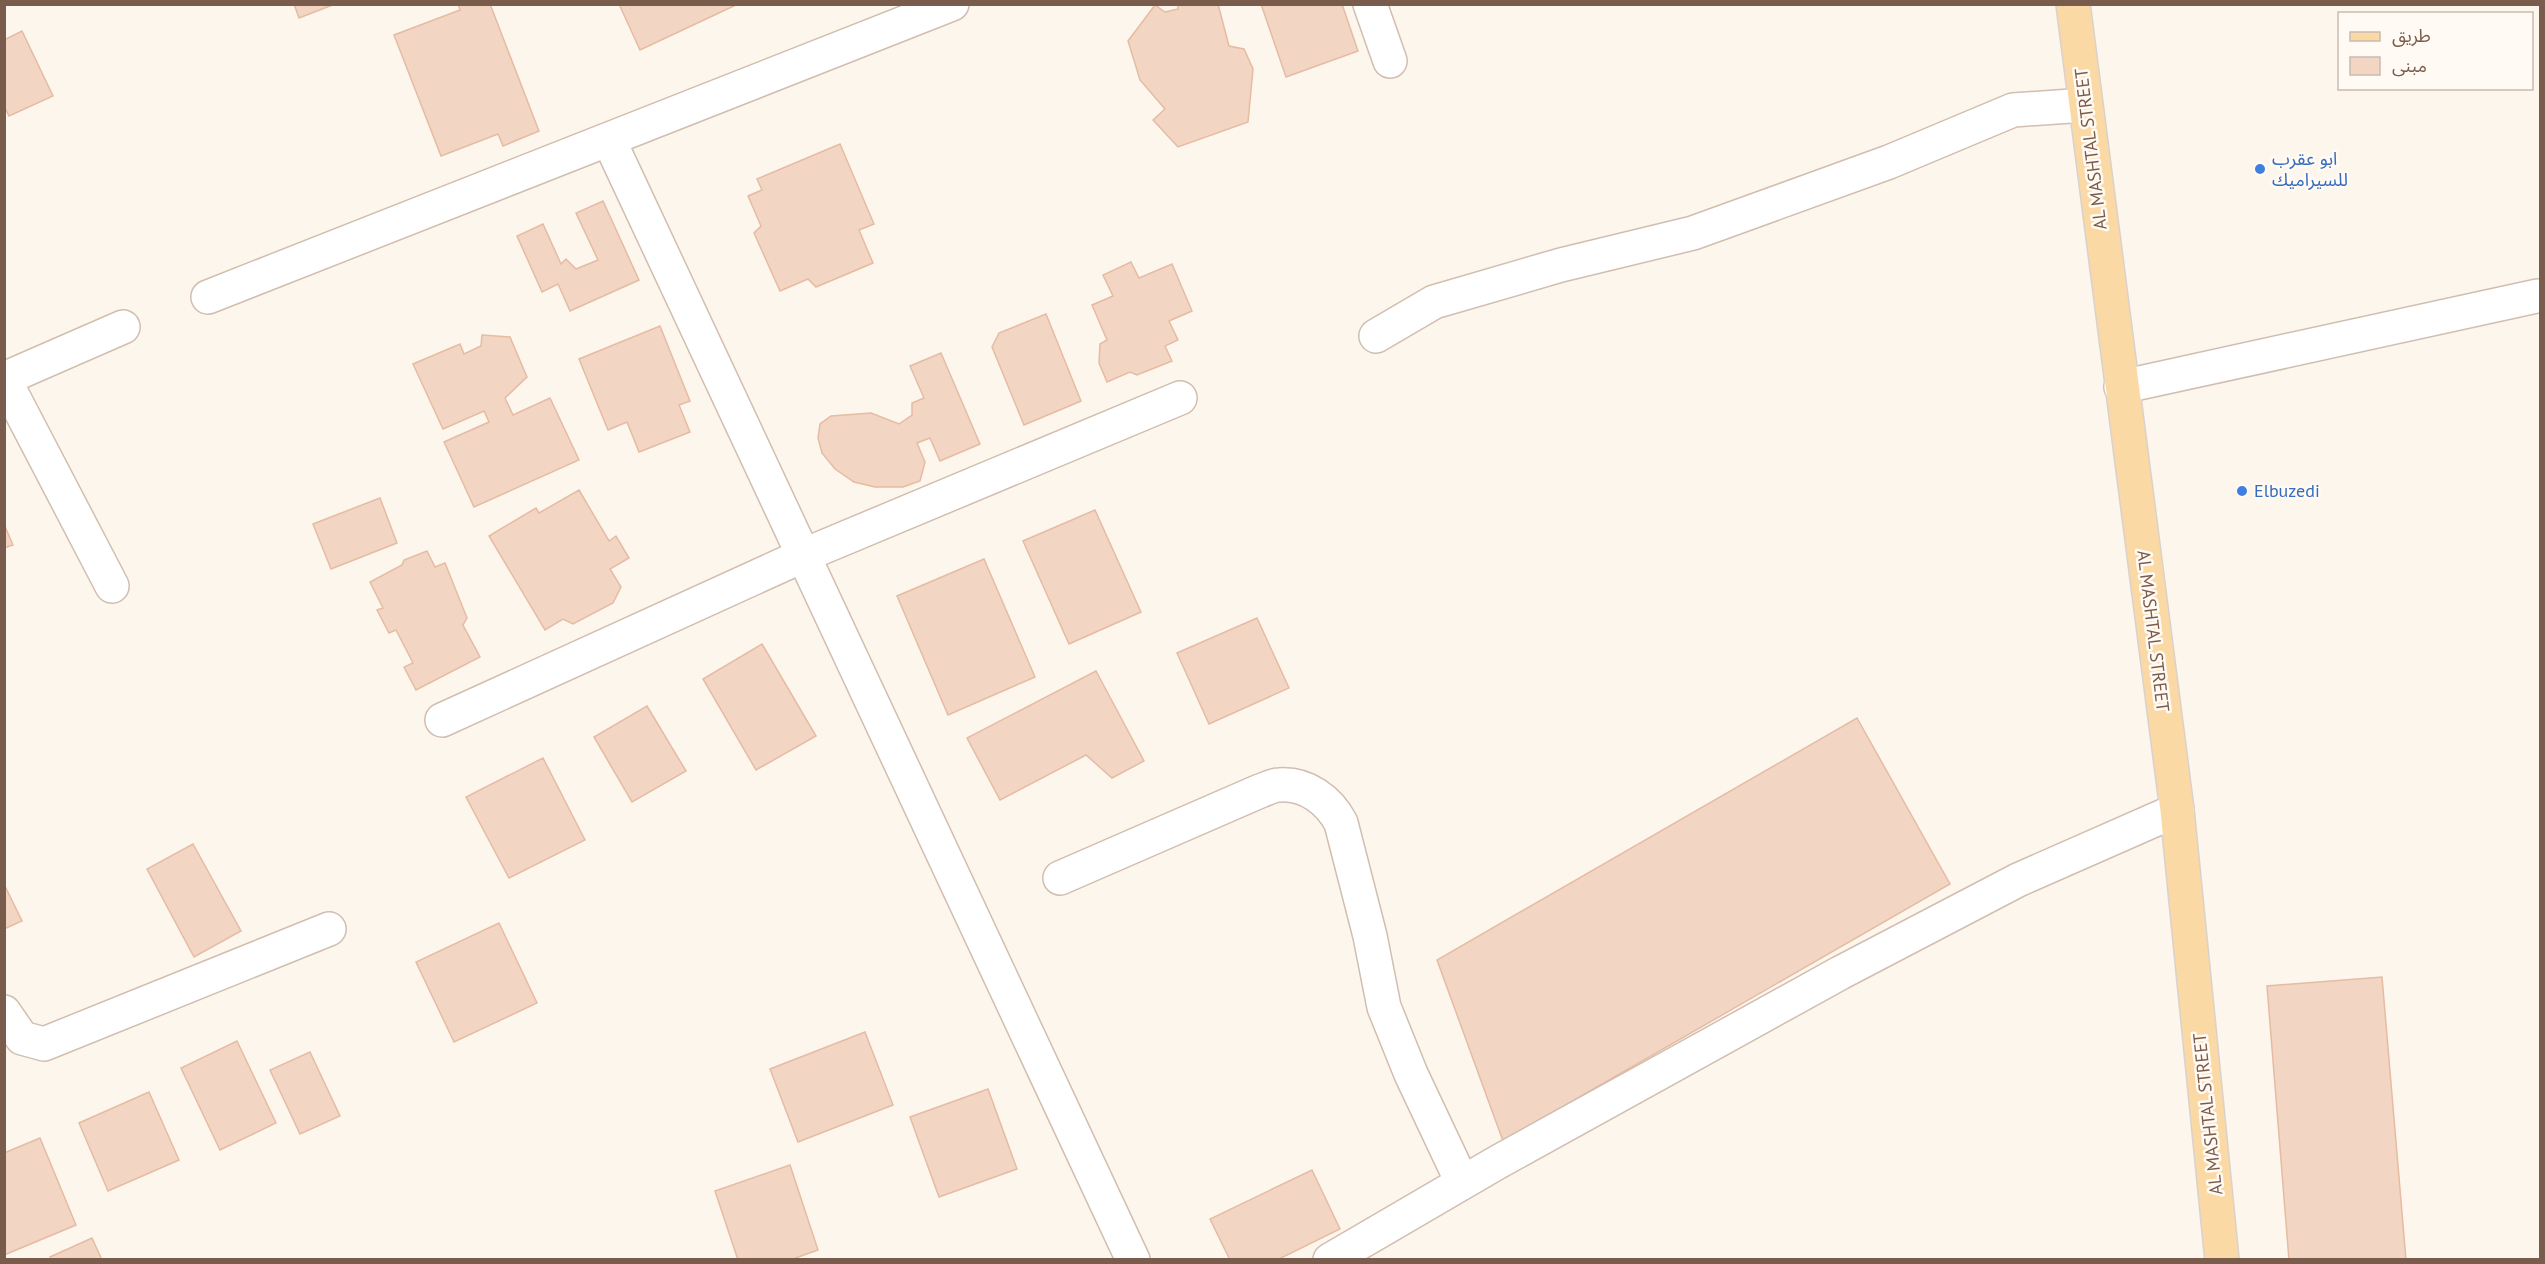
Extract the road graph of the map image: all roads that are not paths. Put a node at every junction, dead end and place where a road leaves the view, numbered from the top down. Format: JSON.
{"nodes":[{"id":1,"x":952,"y":4,"type":"edge"},
{"id":2,"x":1370,"y":4,"type":"edge"},
{"id":3,"x":2073,"y":4,"type":"edge"},
{"id":4,"x":1390,"y":60,"type":"dead end"},
{"id":5,"x":2085,"y":105,"type":"junction"},
{"id":6,"x":609,"y":140,"type":"junction"},
{"id":7,"x":2537,"y":296,"type":"dead end"},
{"id":8,"x":208,"y":297,"type":"dead end"},
{"id":9,"x":123,"y":327,"type":"dead end"},
{"id":10,"x":1376,"y":336,"type":"dead end"},
{"id":11,"x":2121,"y":387,"type":"junction"},
{"id":12,"x":1180,"y":398,"type":"dead end"},
{"id":13,"x":802,"y":556,"type":"junction"},
{"id":14,"x":112,"y":586,"type":"dead end"},
{"id":15,"x":442,"y":720,"type":"dead end"},
{"id":16,"x":2177,"y":810,"type":"junction"},
{"id":17,"x":1060,"y":879,"type":"dead end"},
{"id":18,"x":329,"y":929,"type":"dead end"},
{"id":19,"x":4,"y":1012,"type":"edge"},
{"id":20,"x":1461,"y":1182,"type":"junction"},
{"id":21,"x":1133,"y":1260,"type":"edge"},
{"id":22,"x":1330,"y":1260,"type":"edge"},
{"id":23,"x":2222,"y":1260,"type":"edge"}],
"edges":[{"from":1,"to":6,"type":"street"},
{"from":2,"to":4,"type":"street"},
{"from":3,"to":5,"type":"main road","name":"AL MASHTAL STREET"},
{"from":5,"to":10,"type":"street"},
{"from":5,"to":11,"type":"main road","name":"AL MASHTAL STREET"},
{"from":6,"to":8,"type":"street"},
{"from":6,"to":13,"type":"street"},
{"from":7,"to":11,"type":"street"},
{"from":9,"to":14,"type":"street"},
{"from":11,"to":16,"type":"main road","name":"AL MASHTAL STREET"},
{"from":12,"to":13,"type":"street"},
{"from":13,"to":15,"type":"street"},
{"from":13,"to":21,"type":"street"},
{"from":16,"to":20,"type":"street"},
{"from":16,"to":23,"type":"main road","name":"AL MASHTAL STREET"},
{"from":17,"to":20,"type":"street"},
{"from":18,"to":19,"type":"street"},
{"from":20,"to":22,"type":"street"}]}
